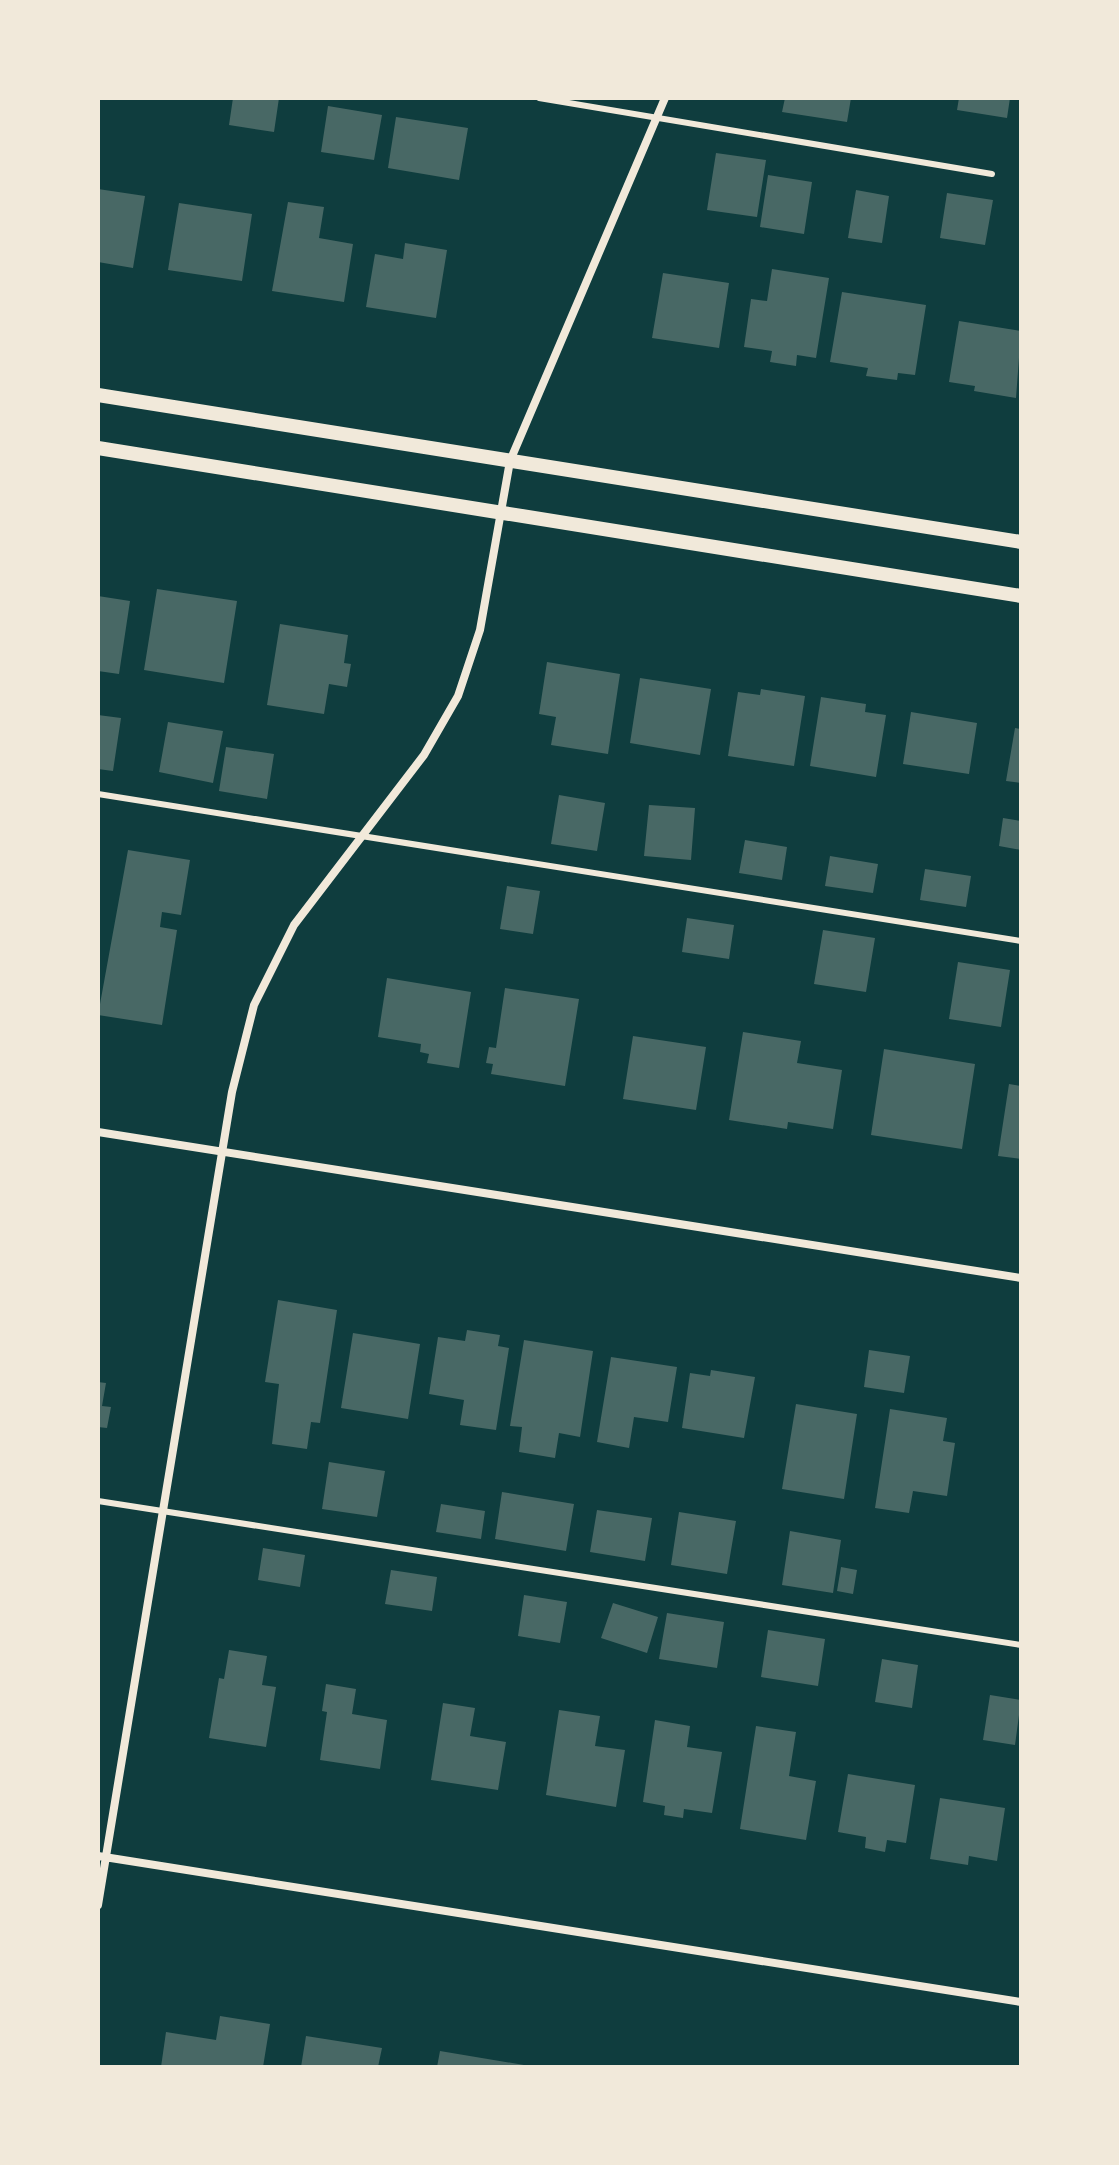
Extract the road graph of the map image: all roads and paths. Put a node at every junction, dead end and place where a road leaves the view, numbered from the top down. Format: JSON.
{"nodes":[{"id":1,"x":539,"y":98,"type":"edge"},
{"id":2,"x":665,"y":98,"type":"edge"},
{"id":3,"x":657,"y":116,"type":"junction"},
{"id":4,"x":992,"y":174,"type":"dead end"},
{"id":5,"x":98,"y":395,"type":"edge"},
{"id":6,"x":98,"y":448,"type":"edge"},
{"id":7,"x":510,"y":461,"type":"junction"},
{"id":8,"x":498,"y":512,"type":"junction"},
{"id":9,"x":1021,"y":542,"type":"edge"},
{"id":10,"x":1021,"y":596,"type":"edge"},
{"id":11,"x":98,"y":794,"type":"edge"},
{"id":12,"x":361,"y":836,"type":"junction"},
{"id":13,"x":1021,"y":941,"type":"edge"},
{"id":14,"x":98,"y":1132,"type":"edge"},
{"id":15,"x":223,"y":1151,"type":"junction"},
{"id":16,"x":1021,"y":1278,"type":"edge"},
{"id":17,"x":98,"y":1501,"type":"edge"},
{"id":18,"x":163,"y":1511,"type":"junction"},
{"id":19,"x":1021,"y":1645,"type":"edge"},
{"id":20,"x":102,"y":1856,"type":"edge"},
{"id":21,"x":98,"y":1905,"type":"edge"},
{"id":22,"x":1021,"y":2002,"type":"edge"}],
"edges":[{"from":1,"to":3,"type":"lane"},
{"from":2,"to":3,"type":"street"},
{"from":3,"to":4,"type":"lane"},
{"from":3,"to":7,"type":"street"},
{"from":5,"to":7,"type":"street"},
{"from":6,"to":8,"type":"street"},
{"from":7,"to":8,"type":"street"},
{"from":7,"to":9,"type":"street"},
{"from":8,"to":10,"type":"street"},
{"from":8,"to":12,"type":"street"},
{"from":11,"to":12,"type":"lane"},
{"from":12,"to":13,"type":"lane"},
{"from":12,"to":15,"type":"street"},
{"from":14,"to":15,"type":"street"},
{"from":15,"to":16,"type":"street"},
{"from":15,"to":18,"type":"street"},
{"from":17,"to":18,"type":"lane"},
{"from":18,"to":19,"type":"lane"},
{"from":18,"to":20,"type":"street"},
{"from":20,"to":21,"type":"street"},
{"from":20,"to":22,"type":"street"}]}
